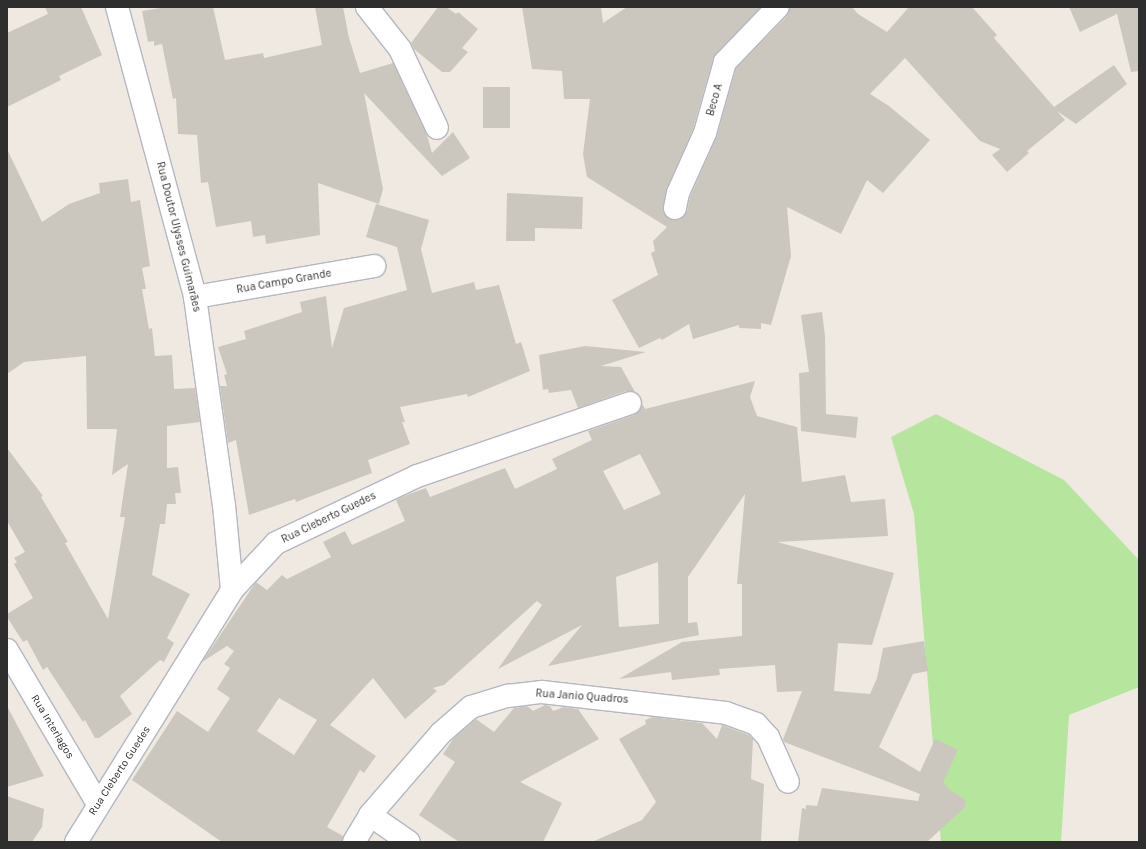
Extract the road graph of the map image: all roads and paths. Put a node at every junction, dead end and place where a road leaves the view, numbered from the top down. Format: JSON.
{"nodes":[{"id":1,"x":117,"y":7,"type":"edge"},
{"id":2,"x":367,"y":7,"type":"edge"},
{"id":3,"x":778,"y":7,"type":"edge"},
{"id":4,"x":437,"y":128,"type":"dead end"},
{"id":5,"x":675,"y":208,"type":"dead end"},
{"id":6,"x":374,"y":266,"type":"dead end"},
{"id":7,"x":195,"y":297,"type":"junction"},
{"id":8,"x":630,"y":403,"type":"dead end"},
{"id":9,"x":232,"y":590,"type":"junction"},
{"id":10,"x":7,"y":650,"type":"edge"},
{"id":11,"x":788,"y":782,"type":"dead end"},
{"id":12,"x":98,"y":804,"type":"junction"},
{"id":13,"x":370,"y":815,"type":"junction"},
{"id":14,"x":76,"y":842,"type":"edge"},
{"id":15,"x":354,"y":842,"type":"edge"},
{"id":16,"x":409,"y":842,"type":"edge"}],
"edges":[{"from":1,"to":7,"type":"street","name":"Rua Doutor Ulysses Guimarães"},
{"from":2,"to":4,"type":"street"},
{"from":3,"to":5,"type":"street","name":"Beco A"},
{"from":6,"to":7,"type":"street","name":"Rua Campo Grande"},
{"from":7,"to":9,"type":"street","name":"Rua Doutor Ulysses Guimarães"},
{"from":8,"to":9,"type":"street","name":"Rua Cleberto Guedes"},
{"from":9,"to":12,"type":"street","name":"Rua Cleberto Guedes"},
{"from":10,"to":12,"type":"street","name":"Rua Interlagos"},
{"from":11,"to":13,"type":"street","name":"Rua Janio Quadros"},
{"from":12,"to":14,"type":"street","name":"Rua Cleberto Guedes"},
{"from":13,"to":15,"type":"street","name":"Rua Janio Quadros"},
{"from":13,"to":16,"type":"street"}]}
